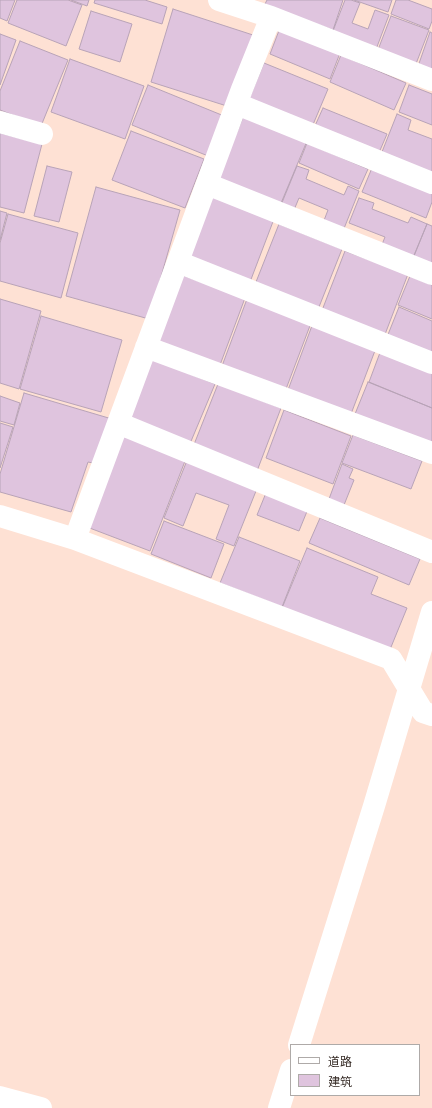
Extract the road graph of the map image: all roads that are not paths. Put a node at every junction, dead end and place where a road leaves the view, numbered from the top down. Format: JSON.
{"nodes":[{"id":1,"x":219,"y":0,"type":"edge"},
{"id":2,"x":271,"y":16,"type":"junction"},
{"id":3,"x":432,"y":80,"type":"edge"},
{"id":4,"x":237,"y":104,"type":"junction"},
{"id":5,"x":0,"y":122,"type":"edge"},
{"id":6,"x":42,"y":134,"type":"dead end"},
{"id":7,"x":432,"y":183,"type":"edge"},
{"id":8,"x":207,"y":184,"type":"junction"},
{"id":9,"x":178,"y":262,"type":"junction"},
{"id":10,"x":432,"y":274,"type":"edge"},
{"id":11,"x":146,"y":347,"type":"junction"},
{"id":12,"x":432,"y":363,"type":"edge"},
{"id":13,"x":118,"y":423,"type":"junction"},
{"id":14,"x":432,"y":454,"type":"edge"},
{"id":15,"x":0,"y":516,"type":"edge"},
{"id":16,"x":75,"y":539,"type":"junction"},
{"id":17,"x":432,"y":552,"type":"edge"},
{"id":18,"x":432,"y":612,"type":"edge"},
{"id":19,"x":409,"y":690,"type":"junction"},
{"id":20,"x":432,"y":715,"type":"edge"},
{"id":21,"x":299,"y":1044,"type":"edge"},
{"id":22,"x":290,"y":1073,"type":"edge"},
{"id":23,"x":0,"y":1097,"type":"edge"},
{"id":24,"x":41,"y":1108,"type":"edge"},
{"id":25,"x":279,"y":1108,"type":"edge"}],
"edges":[{"from":1,"to":2,"type":"street"},
{"from":2,"to":3,"type":"street"},
{"from":2,"to":4,"type":"street"},
{"from":4,"to":7,"type":"street"},
{"from":4,"to":8,"type":"street"},
{"from":5,"to":6,"type":"street"},
{"from":8,"to":9,"type":"street"},
{"from":8,"to":10,"type":"street"},
{"from":9,"to":11,"type":"street"},
{"from":9,"to":12,"type":"street"},
{"from":11,"to":13,"type":"street"},
{"from":11,"to":14,"type":"street"},
{"from":13,"to":16,"type":"street"},
{"from":13,"to":17,"type":"street"},
{"from":15,"to":16,"type":"street"},
{"from":16,"to":19,"type":"street"},
{"from":18,"to":19,"type":"street"},
{"from":19,"to":20,"type":"street"},
{"from":19,"to":21,"type":"street"},
{"from":22,"to":25,"type":"street"},
{"from":23,"to":24,"type":"street"}]}
